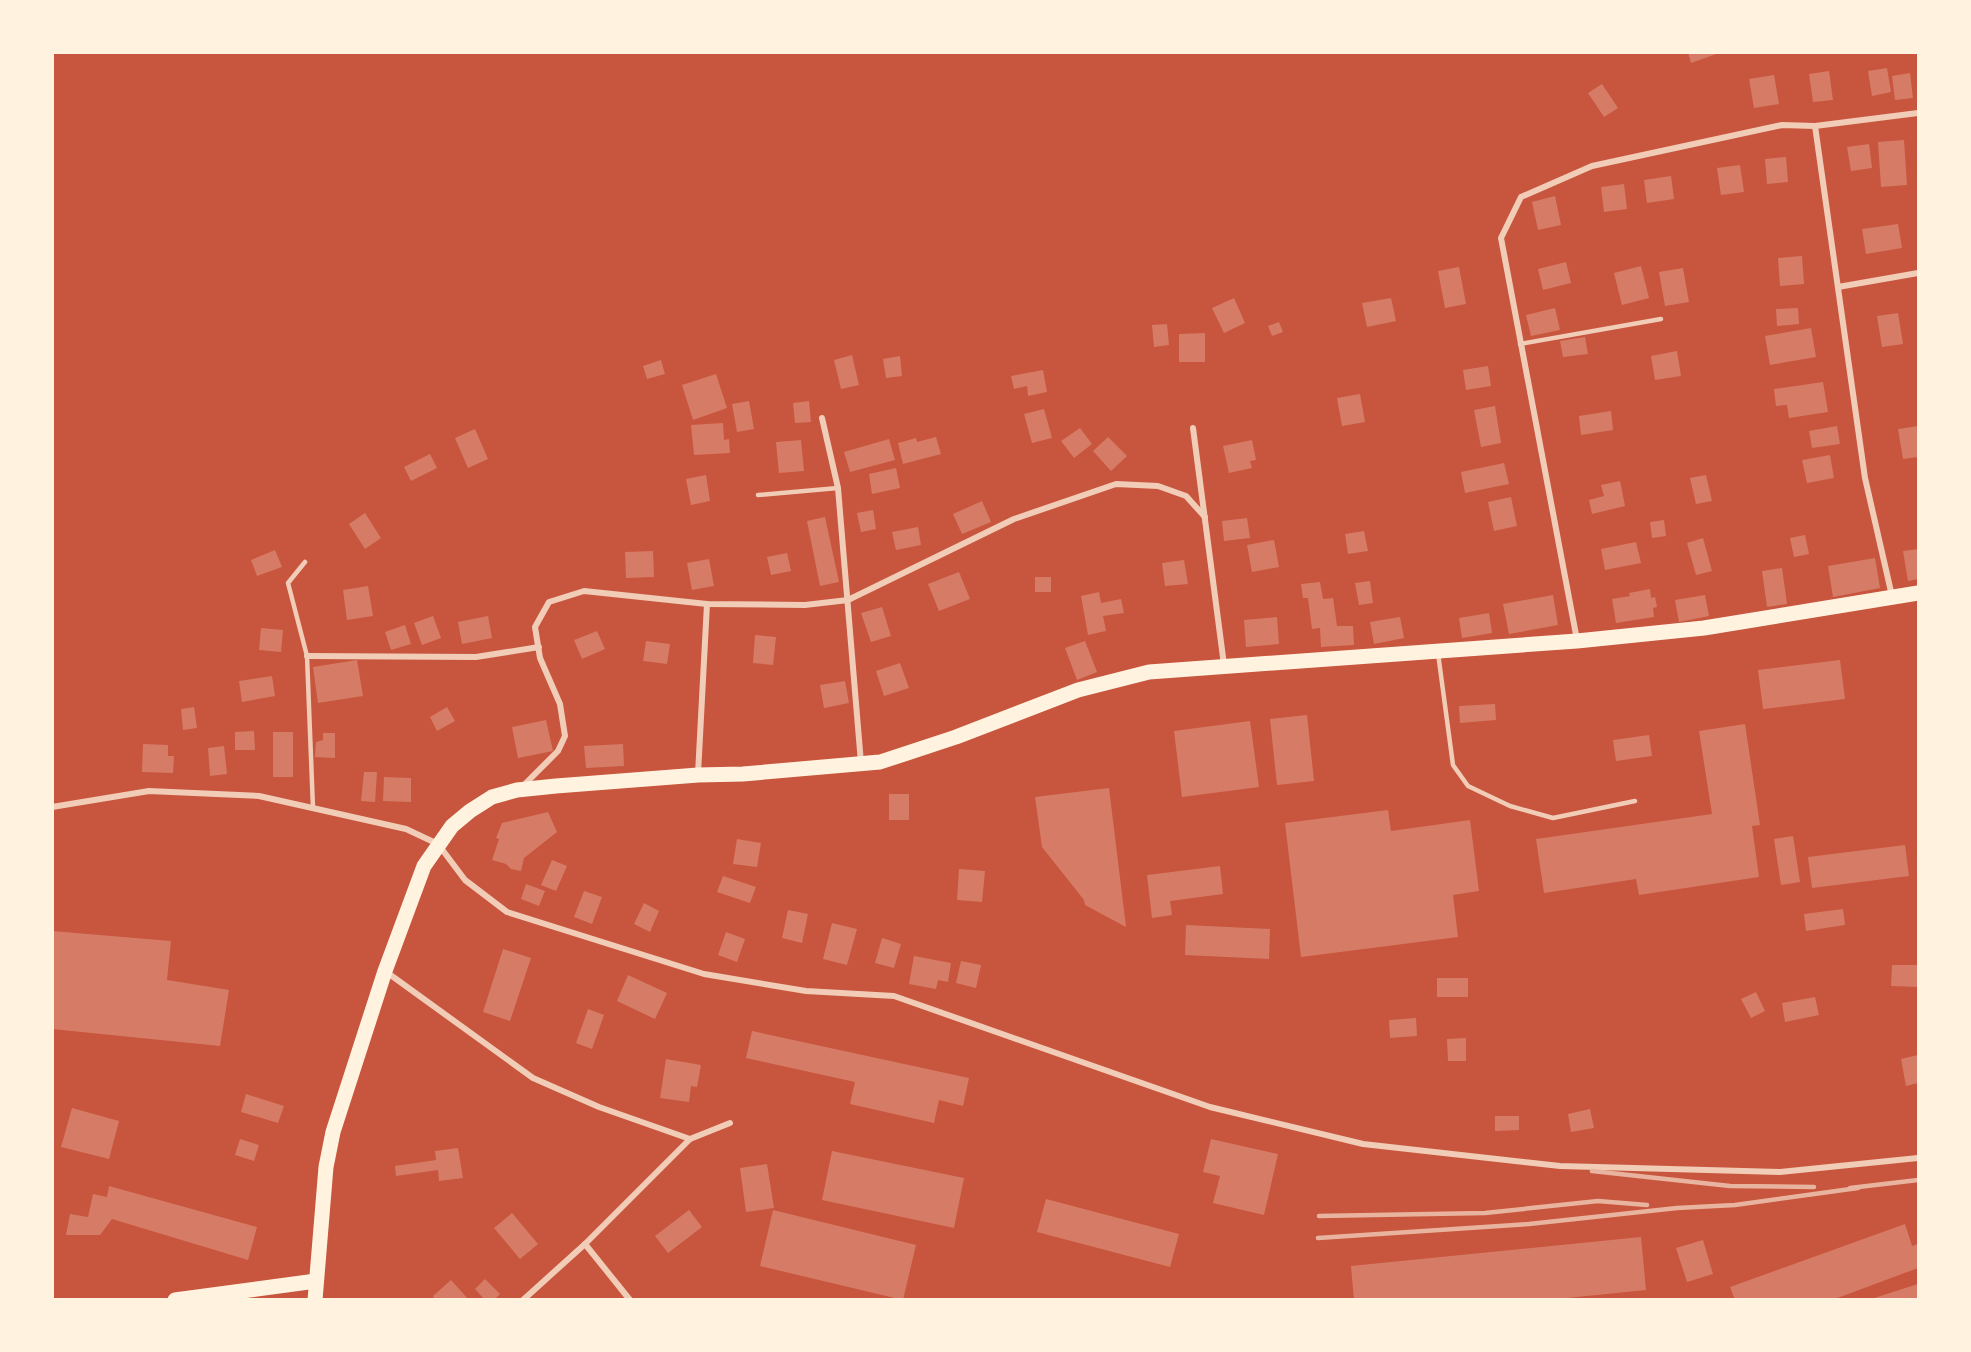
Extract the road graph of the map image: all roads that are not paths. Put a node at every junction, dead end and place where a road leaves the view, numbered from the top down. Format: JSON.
{"nodes":[{"id":1,"x":1918,"y":113,"type":"edge"},
{"id":2,"x":1815,"y":126,"type":"junction"},
{"id":3,"x":1918,"y":273,"type":"edge"},
{"id":4,"x":1839,"y":287,"type":"junction"},
{"id":5,"x":1661,"y":320,"type":"dead end"},
{"id":6,"x":1520,"y":344,"type":"junction"},
{"id":7,"x":822,"y":418,"type":"dead end"},
{"id":8,"x":1193,"y":428,"type":"dead end"},
{"id":9,"x":838,"y":488,"type":"junction"},
{"id":10,"x":758,"y":495,"type":"dead end"},
{"id":11,"x":1204,"y":517,"type":"junction"},
{"id":12,"x":305,"y":562,"type":"dead end"},
{"id":13,"x":1918,"y":593,"type":"edge"},
{"id":14,"x":1893,"y":597,"type":"junction"},
{"id":15,"x":848,"y":600,"type":"junction"},
{"id":16,"x":707,"y":604,"type":"junction"},
{"id":17,"x":1577,"y":641,"type":"junction"},
{"id":18,"x":539,"y":647,"type":"junction"},
{"id":19,"x":1437,"y":651,"type":"junction"},
{"id":20,"x":307,"y":656,"type":"junction"},
{"id":21,"x":1224,"y":666,"type":"junction"},
{"id":22,"x":861,"y":765,"type":"junction"},
{"id":23,"x":698,"y":775,"type":"junction"},
{"id":24,"x":517,"y":790,"type":"junction"},
{"id":25,"x":1635,"y":801,"type":"dead end"},
{"id":26,"x":52,"y":807,"type":"edge"},
{"id":27,"x":313,"y":808,"type":"junction"},
{"id":28,"x":438,"y":844,"type":"junction"},
{"id":29,"x":385,"y":971,"type":"junction"},
{"id":30,"x":730,"y":1123,"type":"dead end"},
{"id":31,"x":690,"y":1139,"type":"junction"},
{"id":32,"x":1918,"y":1158,"type":"edge"},
{"id":33,"x":585,"y":1244,"type":"junction"},
{"id":34,"x":316,"y":1281,"type":"junction"},
{"id":35,"x":175,"y":1299,"type":"edge"},
{"id":36,"x":315,"y":1299,"type":"edge"},
{"id":37,"x":523,"y":1299,"type":"edge"},
{"id":38,"x":630,"y":1299,"type":"edge"}],
"edges":[{"from":1,"to":2,"type":"street"},
{"from":2,"to":4,"type":"street"},
{"from":2,"to":6,"type":"street"},
{"from":3,"to":4,"type":"street"},
{"from":4,"to":14,"type":"street"},
{"from":5,"to":6,"type":"lane"},
{"from":6,"to":17,"type":"street"},
{"from":7,"to":9,"type":"street"},
{"from":8,"to":11,"type":"street"},
{"from":9,"to":10,"type":"lane"},
{"from":9,"to":15,"type":"street"},
{"from":11,"to":15,"type":"street"},
{"from":11,"to":21,"type":"street"},
{"from":12,"to":20,"type":"lane"},
{"from":13,"to":14,"type":"main road"},
{"from":14,"to":17,"type":"main road"},
{"from":15,"to":16,"type":"street"},
{"from":15,"to":22,"type":"street"},
{"from":16,"to":18,"type":"street"},
{"from":16,"to":23,"type":"street"},
{"from":17,"to":19,"type":"main road"},
{"from":18,"to":20,"type":"street"},
{"from":18,"to":24,"type":"street"},
{"from":19,"to":21,"type":"main road"},
{"from":19,"to":25,"type":"lane"},
{"from":20,"to":27,"type":"lane"},
{"from":21,"to":22,"type":"main road"},
{"from":22,"to":23,"type":"main road"},
{"from":23,"to":24,"type":"main road"},
{"from":24,"to":28,"type":"main road"},
{"from":26,"to":27,"type":"street"},
{"from":27,"to":28,"type":"street"},
{"from":28,"to":29,"type":"main road"},
{"from":28,"to":32,"type":"street"},
{"from":29,"to":31,"type":"street"},
{"from":29,"to":34,"type":"main road"},
{"from":30,"to":31,"type":"street"},
{"from":31,"to":33,"type":"street"},
{"from":33,"to":37,"type":"street"},
{"from":33,"to":38,"type":"street"},
{"from":34,"to":35,"type":"main road"},
{"from":34,"to":36,"type":"main road"}]}
